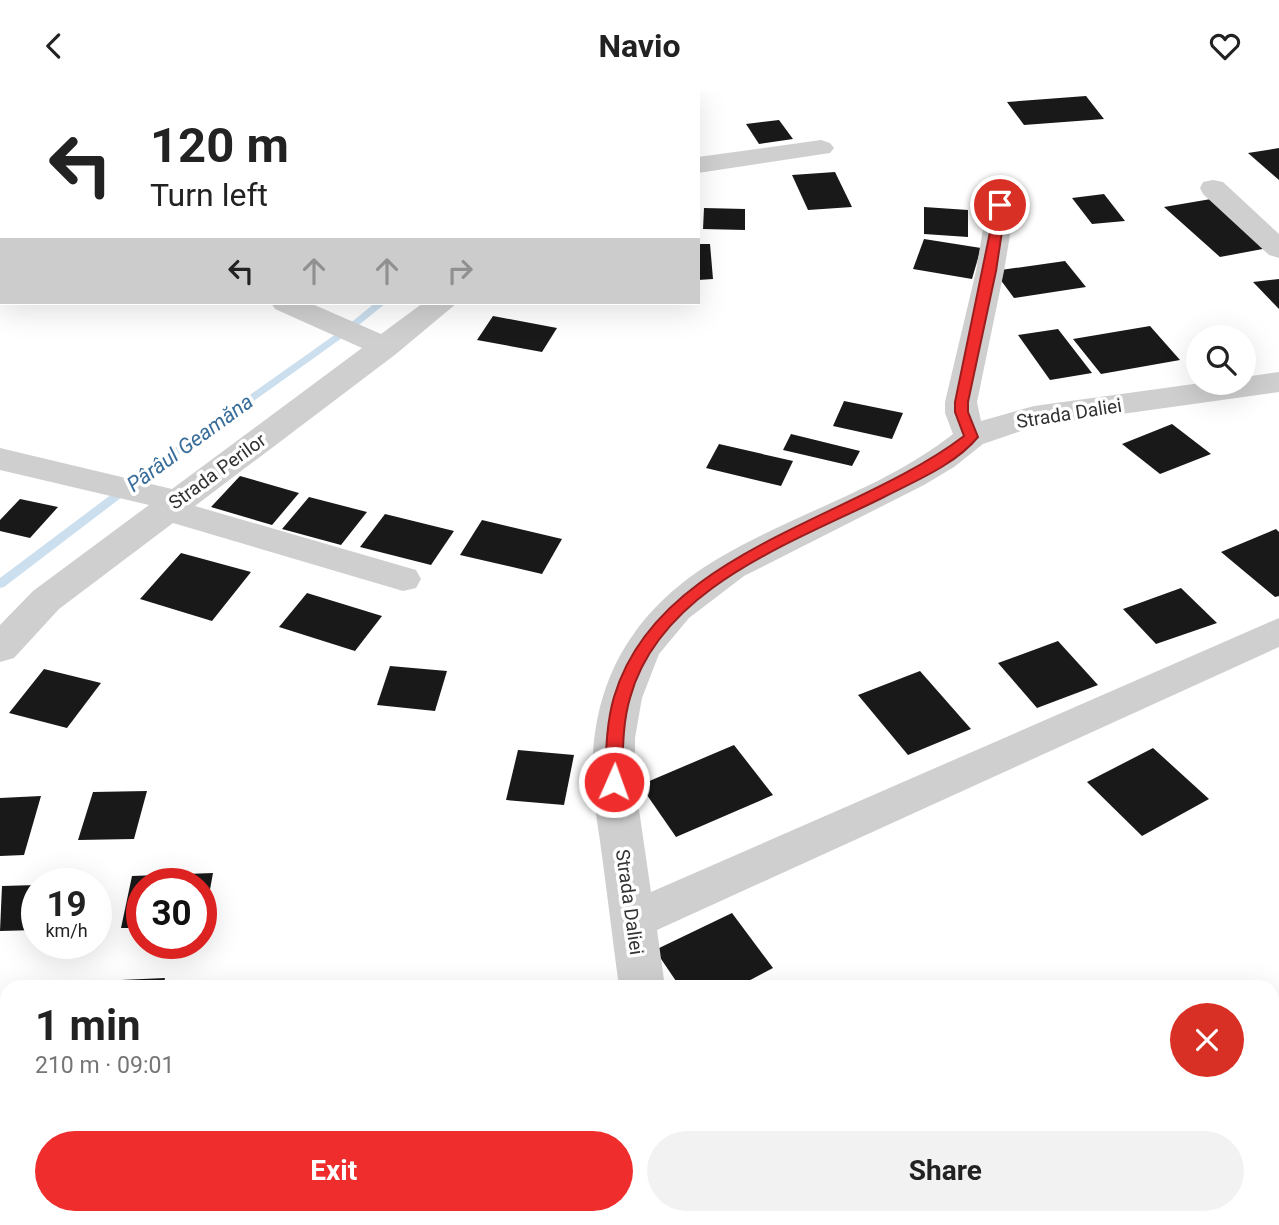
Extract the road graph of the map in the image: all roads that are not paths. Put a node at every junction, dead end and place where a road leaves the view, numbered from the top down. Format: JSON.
{"nodes":[{"id":1,"x":821,"y":148,"type":"dead end"},
{"id":2,"x":700,"y":165,"type":"edge"},
{"id":3,"x":1213,"y":188,"type":"dead end"},
{"id":4,"x":1000,"y":205,"type":"dead end"},
{"id":5,"x":1279,"y":249,"type":"edge"},
{"id":6,"x":290,"y":305,"type":"edge"},
{"id":7,"x":439,"y":305,"type":"edge"},
{"id":8,"x":385,"y":347,"type":"junction"},
{"id":9,"x":1279,"y":382,"type":"edge"},
{"id":10,"x":971,"y":437,"type":"junction"},
{"id":11,"x":0,"y":460,"type":"edge"},
{"id":12,"x":172,"y":505,"type":"junction"},
{"id":13,"x":403,"y":579,"type":"dead end"},
{"id":14,"x":1279,"y":631,"type":"edge"},
{"id":15,"x":0,"y":648,"type":"edge"},
{"id":16,"x":632,"y":921,"type":"junction"},
{"id":17,"x":641,"y":980,"type":"edge"}],
"edges":[{"from":1,"to":2,"type":"street"},
{"from":3,"to":5,"type":"street"},
{"from":4,"to":10,"type":"street"},
{"from":6,"to":8,"type":"street"},
{"from":7,"to":8,"type":"street","name":"Strada Perilor"},
{"from":8,"to":12,"type":"street","name":"Strada Perilor"},
{"from":9,"to":10,"type":"street","name":"Strada Daliei"},
{"from":10,"to":16,"type":"street","name":"Strada Daliei"},
{"from":11,"to":12,"type":"street"},
{"from":12,"to":13,"type":"street"},
{"from":12,"to":15,"type":"street","name":"Strada Perilor"},
{"from":14,"to":16,"type":"street"},
{"from":16,"to":17,"type":"street","name":"Strada Daliei"}]}
